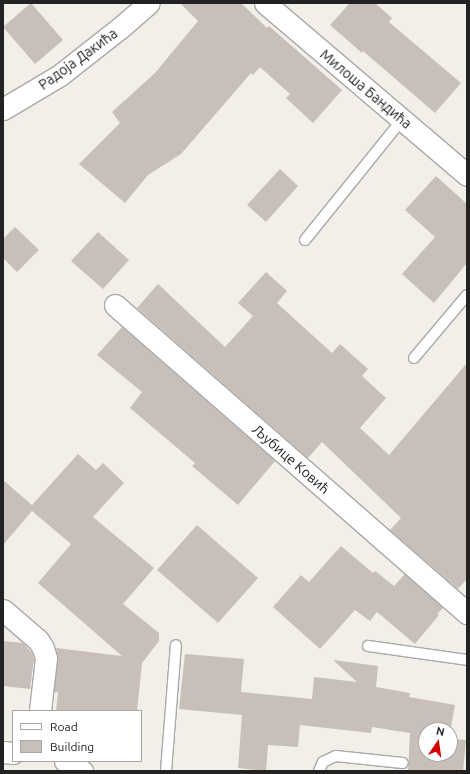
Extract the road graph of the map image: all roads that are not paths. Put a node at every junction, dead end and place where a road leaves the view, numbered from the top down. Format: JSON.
{"nodes":[{"id":1,"x":149,"y":3,"type":"edge"},
{"id":2,"x":265,"y":3,"type":"edge"},
{"id":3,"x":5,"y":105,"type":"edge"},
{"id":4,"x":402,"y":120,"type":"junction"},
{"id":5,"x":467,"y":175,"type":"edge"},
{"id":6,"x":304,"y":240,"type":"dead end"},
{"id":7,"x":467,"y":295,"type":"edge"},
{"id":8,"x":115,"y":305,"type":"dead end"},
{"id":9,"x":414,"y":358,"type":"dead end"},
{"id":10,"x":3,"y":610,"type":"edge"},
{"id":11,"x":467,"y":612,"type":"edge"},
{"id":12,"x":176,"y":645,"type":"dead end"},
{"id":13,"x":368,"y":646,"type":"dead end"},
{"id":14,"x":467,"y":660,"type":"edge"},
{"id":15,"x":40,"y":710,"type":"edge"},
{"id":16,"x":64,"y":762,"type":"edge"},
{"id":17,"x":67,"y":762,"type":"edge"},
{"id":18,"x":403,"y":763,"type":"dead end"},
{"id":19,"x":60,"y":771,"type":"edge"},
{"id":20,"x":82,"y":771,"type":"edge"},
{"id":21,"x":166,"y":771,"type":"edge"},
{"id":22,"x":319,"y":771,"type":"edge"}],
"edges":[{"from":1,"to":3,"type":"street","name":"Радоја Дакића"},
{"from":2,"to":4,"type":"street","name":"Милоша Бандића"},
{"from":4,"to":5,"type":"street","name":"Милоша Бандића"},
{"from":4,"to":6,"type":"lane"},
{"from":7,"to":9,"type":"lane"},
{"from":8,"to":11,"type":"street","name":"Љубице Ковић"},
{"from":10,"to":15,"type":"street"},
{"from":12,"to":21,"type":"lane"},
{"from":13,"to":14,"type":"lane"},
{"from":16,"to":19,"type":"lane"},
{"from":17,"to":20,"type":"street"},
{"from":18,"to":22,"type":"lane"}]}
